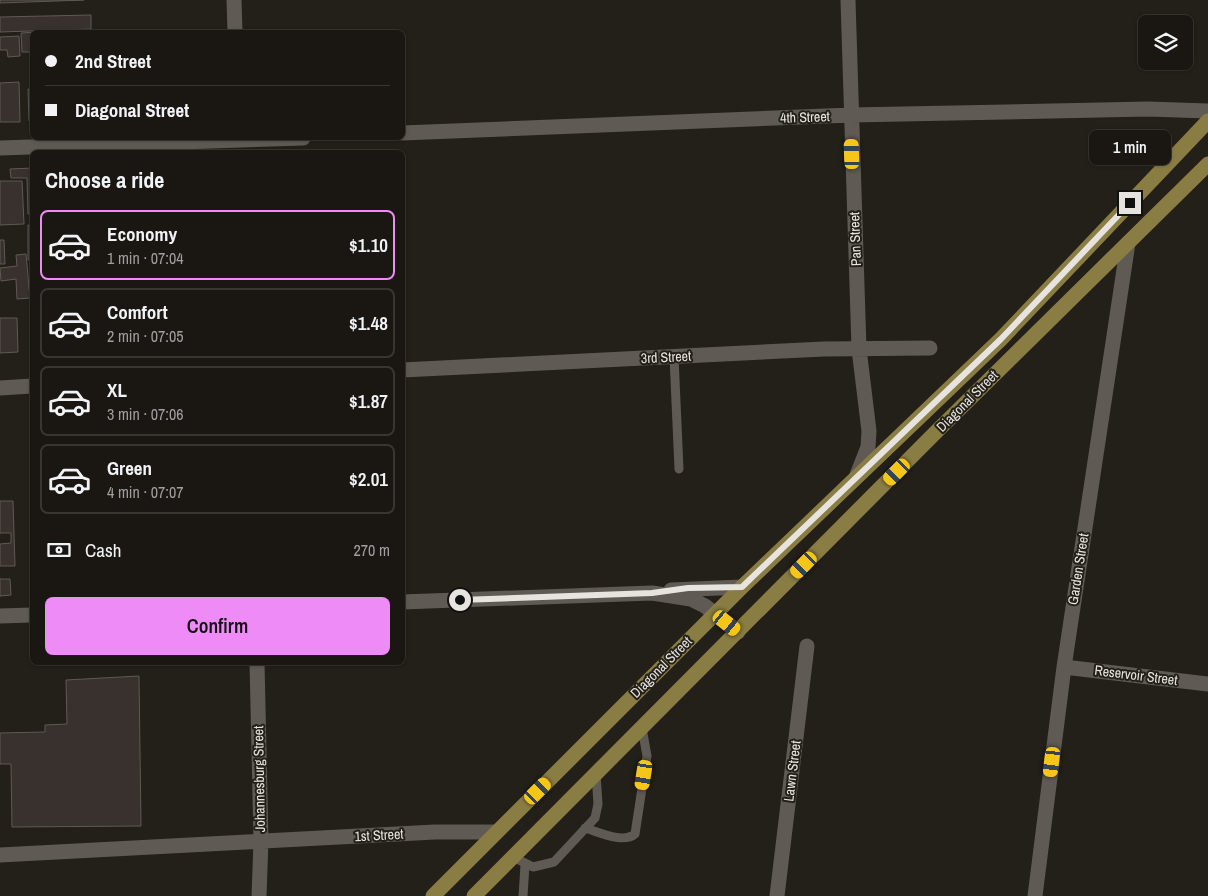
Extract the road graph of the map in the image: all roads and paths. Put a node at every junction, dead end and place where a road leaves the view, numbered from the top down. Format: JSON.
{"nodes":[{"id":1,"x":234,"y":0,"type":"edge"},
{"id":2,"x":848,"y":0,"type":"edge"},
{"id":3,"x":235,"y":30,"type":"edge"},
{"id":4,"x":1208,"y":111,"type":"edge"},
{"id":5,"x":851,"y":115,"type":"junction"},
{"id":6,"x":1208,"y":121,"type":"edge"},
{"id":7,"x":405,"y":133,"type":"edge"},
{"id":8,"x":277,"y":140,"type":"edge"},
{"id":9,"x":239,"y":143,"type":"edge"},
{"id":10,"x":0,"y":148,"type":"edge"},
{"id":11,"x":1208,"y":164,"type":"edge"},
{"id":12,"x":1128,"y":243,"type":"junction"},
{"id":13,"x":930,"y":348,"type":"dead end"},
{"id":14,"x":859,"y":349,"type":"junction"},
{"id":15,"x":674,"y":357,"type":"junction"},
{"id":16,"x":405,"y":370,"type":"edge"},
{"id":17,"x":30,"y":386,"type":"edge"},
{"id":18,"x":0,"y":388,"type":"edge"},
{"id":19,"x":679,"y":469,"type":"dead end"},
{"id":20,"x":857,"y":475,"type":"junction"},
{"id":21,"x":742,"y":587,"type":"junction"},
{"id":22,"x":652,"y":593,"type":"junction"},
{"id":23,"x":405,"y":602,"type":"edge"},
{"id":24,"x":715,"y":614,"type":"junction"},
{"id":25,"x":30,"y":615,"type":"edge"},
{"id":26,"x":0,"y":616,"type":"edge"},
{"id":27,"x":738,"y":632,"type":"junction"},
{"id":28,"x":807,"y":646,"type":"dead end"},
{"id":29,"x":257,"y":665,"type":"edge"},
{"id":30,"x":1064,"y":667,"type":"junction"},
{"id":31,"x":1208,"y":684,"type":"edge"},
{"id":32,"x":642,"y":728,"type":"junction"},
{"id":33,"x":596,"y":774,"type":"junction"},
{"id":34,"x":585,"y":828,"type":"junction"},
{"id":35,"x":496,"y":832,"type":"junction"},
{"id":36,"x":261,"y":841,"type":"junction"},
{"id":37,"x":0,"y":855,"type":"edge"},
{"id":38,"x":519,"y":861,"type":"junction"},
{"id":39,"x":259,"y":896,"type":"edge"},
{"id":40,"x":433,"y":896,"type":"edge"},
{"id":41,"x":474,"y":896,"type":"edge"},
{"id":42,"x":523,"y":896,"type":"edge"},
{"id":43,"x":777,"y":896,"type":"edge"},
{"id":44,"x":1035,"y":896,"type":"edge"}],
"edges":[{"from":1,"to":3,"type":"street"},
{"from":2,"to":5,"type":"street","name":"Pan Street"},
{"from":4,"to":5,"type":"street","name":"4th Street"},
{"from":5,"to":7,"type":"street","name":"4th Street"},
{"from":5,"to":14,"type":"street","name":"Pan Street"},
{"from":6,"to":20,"type":"main road","name":"Diagonal Street"},
{"from":8,"to":9,"type":"street"},
{"from":9,"to":10,"type":"street"},
{"from":11,"to":12,"type":"main road","name":"Diagonal Street"},
{"from":12,"to":27,"type":"main road","name":"Diagonal Street"},
{"from":12,"to":30,"type":"street","name":"Garden Street"},
{"from":13,"to":14,"type":"street","name":"3rd Street"},
{"from":14,"to":15,"type":"street","name":"3rd Street"},
{"from":14,"to":20,"type":"street","name":"Pan Street"},
{"from":15,"to":16,"type":"street","name":"3rd Street"},
{"from":15,"to":19,"type":"lane"},
{"from":17,"to":18,"type":"street"},
{"from":20,"to":21,"type":"main road","name":"Diagonal Street"},
{"from":21,"to":22,"type":"street"},
{"from":21,"to":24,"type":"main road","name":"Diagonal Street"},
{"from":22,"to":23,"type":"street"},
{"from":22,"to":24,"type":"street"},
{"from":24,"to":27,"type":"street"},
{"from":24,"to":35,"type":"main road","name":"Diagonal Street"},
{"from":25,"to":26,"type":"street"},
{"from":27,"to":32,"type":"main road","name":"Diagonal Street"},
{"from":28,"to":43,"type":"street","name":"Lawn Street"},
{"from":29,"to":36,"type":"street","name":"Johannesburg Street"},
{"from":30,"to":31,"type":"street","name":"Reservoir Street"},
{"from":30,"to":44,"type":"street","name":"Garden Street"},
{"from":32,"to":33,"type":"main road","name":"Diagonal Street"},
{"from":32,"to":34,"type":"lane"},
{"from":33,"to":34,"type":"lane"},
{"from":33,"to":38,"type":"main road","name":"Diagonal Street"},
{"from":34,"to":38,"type":"lane"},
{"from":35,"to":36,"type":"street","name":"1st Street"},
{"from":35,"to":40,"type":"main road","name":"Diagonal Street"},
{"from":36,"to":37,"type":"street","name":"1st Street"},
{"from":36,"to":39,"type":"street","name":"Johannesburg Street"},
{"from":38,"to":41,"type":"main road","name":"Diagonal Street"},
{"from":38,"to":42,"type":"lane"}]}
